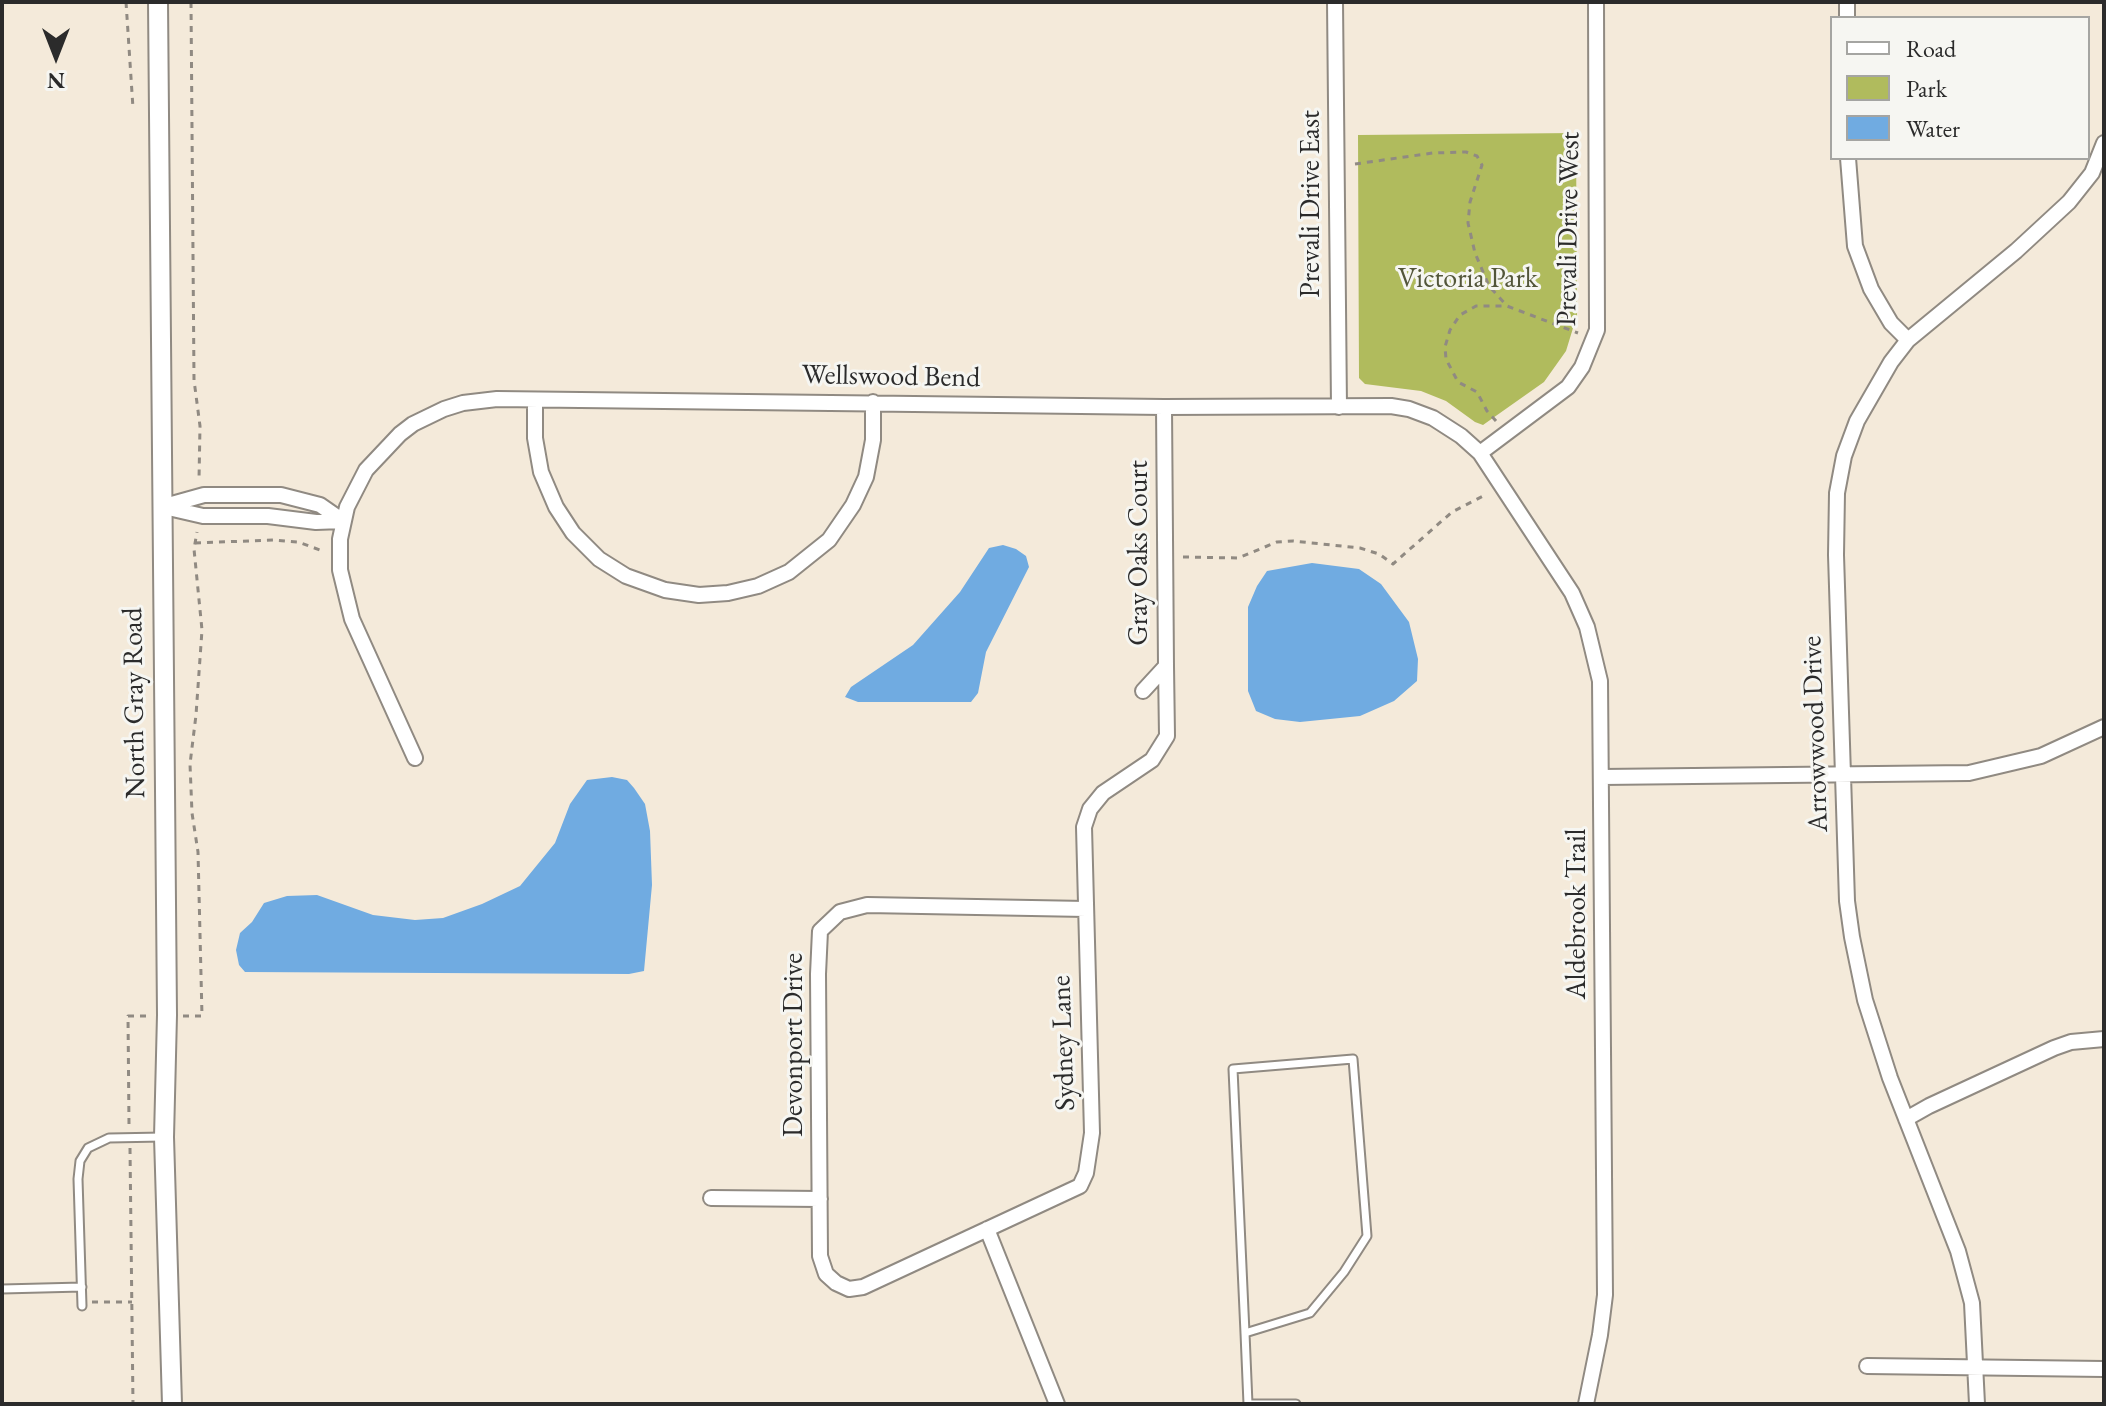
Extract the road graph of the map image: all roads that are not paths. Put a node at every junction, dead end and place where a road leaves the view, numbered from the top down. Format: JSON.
{"nodes":[{"id":1,"x":158,"y":2,"type":"edge"},
{"id":2,"x":1335,"y":2,"type":"edge"},
{"id":3,"x":1596,"y":2,"type":"edge"},
{"id":4,"x":2104,"y":143,"type":"edge"},
{"id":5,"x":1848,"y":160,"type":"edge"},
{"id":6,"x":1908,"y":340,"type":"junction"},
{"id":7,"x":535,"y":400,"type":"junction"},
{"id":8,"x":873,"y":402,"type":"junction"},
{"id":9,"x":1164,"y":407,"type":"junction"},
{"id":10,"x":1339,"y":407,"type":"junction"},
{"id":11,"x":1480,"y":453,"type":"junction"},
{"id":12,"x":161,"y":507,"type":"junction"},
{"id":13,"x":343,"y":521,"type":"junction"},
{"id":14,"x":1166,"y":666,"type":"junction"},
{"id":15,"x":1143,"y":691,"type":"dead end"},
{"id":16,"x":2104,"y":727,"type":"edge"},
{"id":17,"x":415,"y":758,"type":"dead end"},
{"id":18,"x":1844,"y":776,"type":"junction"},
{"id":19,"x":1602,"y":777,"type":"junction"},
{"id":20,"x":1086,"y":909,"type":"junction"},
{"id":21,"x":2104,"y":1039,"type":"edge"},
{"id":22,"x":1906,"y":1119,"type":"junction"},
{"id":23,"x":164,"y":1137,"type":"junction"},
{"id":24,"x":711,"y":1198,"type":"dead end"},
{"id":25,"x":820,"y":1199,"type":"junction"},
{"id":26,"x":987,"y":1229,"type":"junction"},
{"id":27,"x":836,"y":1283,"type":"joint"},
{"id":28,"x":82,"y":1287,"type":"junction"},
{"id":29,"x":2,"y":1289,"type":"edge"},
{"id":30,"x":82,"y":1304,"type":"road end"},
{"id":31,"x":1245,"y":1333,"type":"junction"},
{"id":32,"x":1867,"y":1366,"type":"dead end"},
{"id":33,"x":1977,"y":1367,"type":"junction"},
{"id":34,"x":2104,"y":1369,"type":"edge"},
{"id":35,"x":172,"y":1404,"type":"edge"},
{"id":36,"x":1057,"y":1404,"type":"edge"},
{"id":37,"x":1296,"y":1404,"type":"edge"},
{"id":38,"x":1586,"y":1404,"type":"edge"},
{"id":39,"x":1977,"y":1404,"type":"edge"}],
"edges":[{"from":1,"to":12,"type":"street","name":"North Gray Road"},
{"from":2,"to":10,"type":"street","name":"Prevali Drive East"},
{"from":3,"to":11,"type":"street","name":"Prevali Drive West"},
{"from":4,"to":6,"type":"street","name":"Arrowwood Drive"},
{"from":5,"to":6,"type":"street"},
{"from":6,"to":18,"type":"street","name":"Arrowwood Drive"},
{"from":7,"to":8,"type":"street","name":"Wellswood Bend"},
{"from":7,"to":8,"type":"street"},
{"from":7,"to":13,"type":"street","name":"Wellswood Bend"},
{"from":8,"to":9,"type":"street","name":"Wellswood Bend"},
{"from":9,"to":10,"type":"street","name":"Wellswood Bend"},
{"from":9,"to":14,"type":"street","name":"Gray Oaks Court"},
{"from":10,"to":11,"type":"street","name":"Wellswood Bend"},
{"from":11,"to":19,"type":"street","name":"Aldebrook Trail"},
{"from":12,"to":13,"type":"street"},
{"from":12,"to":13,"type":"street"},
{"from":12,"to":23,"type":"street","name":"North Gray Road"},
{"from":13,"to":17,"type":"street"},
{"from":14,"to":15,"type":"street","name":"Gray Oaks Court"},
{"from":14,"to":20,"type":"street","name":"Sydney Lane"},
{"from":16,"to":18,"type":"street"},
{"from":18,"to":19,"type":"street"},
{"from":18,"to":22,"type":"street","name":"Arrowwood Drive"},
{"from":19,"to":38,"type":"street","name":"Aldebrook Trail"},
{"from":20,"to":25,"type":"street","name":"Devonport Drive"},
{"from":20,"to":26,"type":"street","name":"Sydney Lane"},
{"from":21,"to":22,"type":"street"},
{"from":22,"to":33,"type":"street","name":"Arrowwood Drive"},
{"from":23,"to":28,"type":"lane"},
{"from":23,"to":35,"type":"street","name":"North Gray Road"},
{"from":24,"to":25,"type":"street"},
{"from":25,"to":27,"type":"street","name":"Devonport Drive"},
{"from":26,"to":27,"type":"street","name":"Sydney Lane"},
{"from":26,"to":36,"type":"street"},
{"from":28,"to":29,"type":"lane"},
{"from":28,"to":30,"type":"lane"},
{"from":31,"to":31,"type":"lane"},
{"from":31,"to":37,"type":"lane"},
{"from":32,"to":33,"type":"street"},
{"from":33,"to":34,"type":"street"},
{"from":33,"to":39,"type":"street","name":"Arrowwood Drive"}]}
